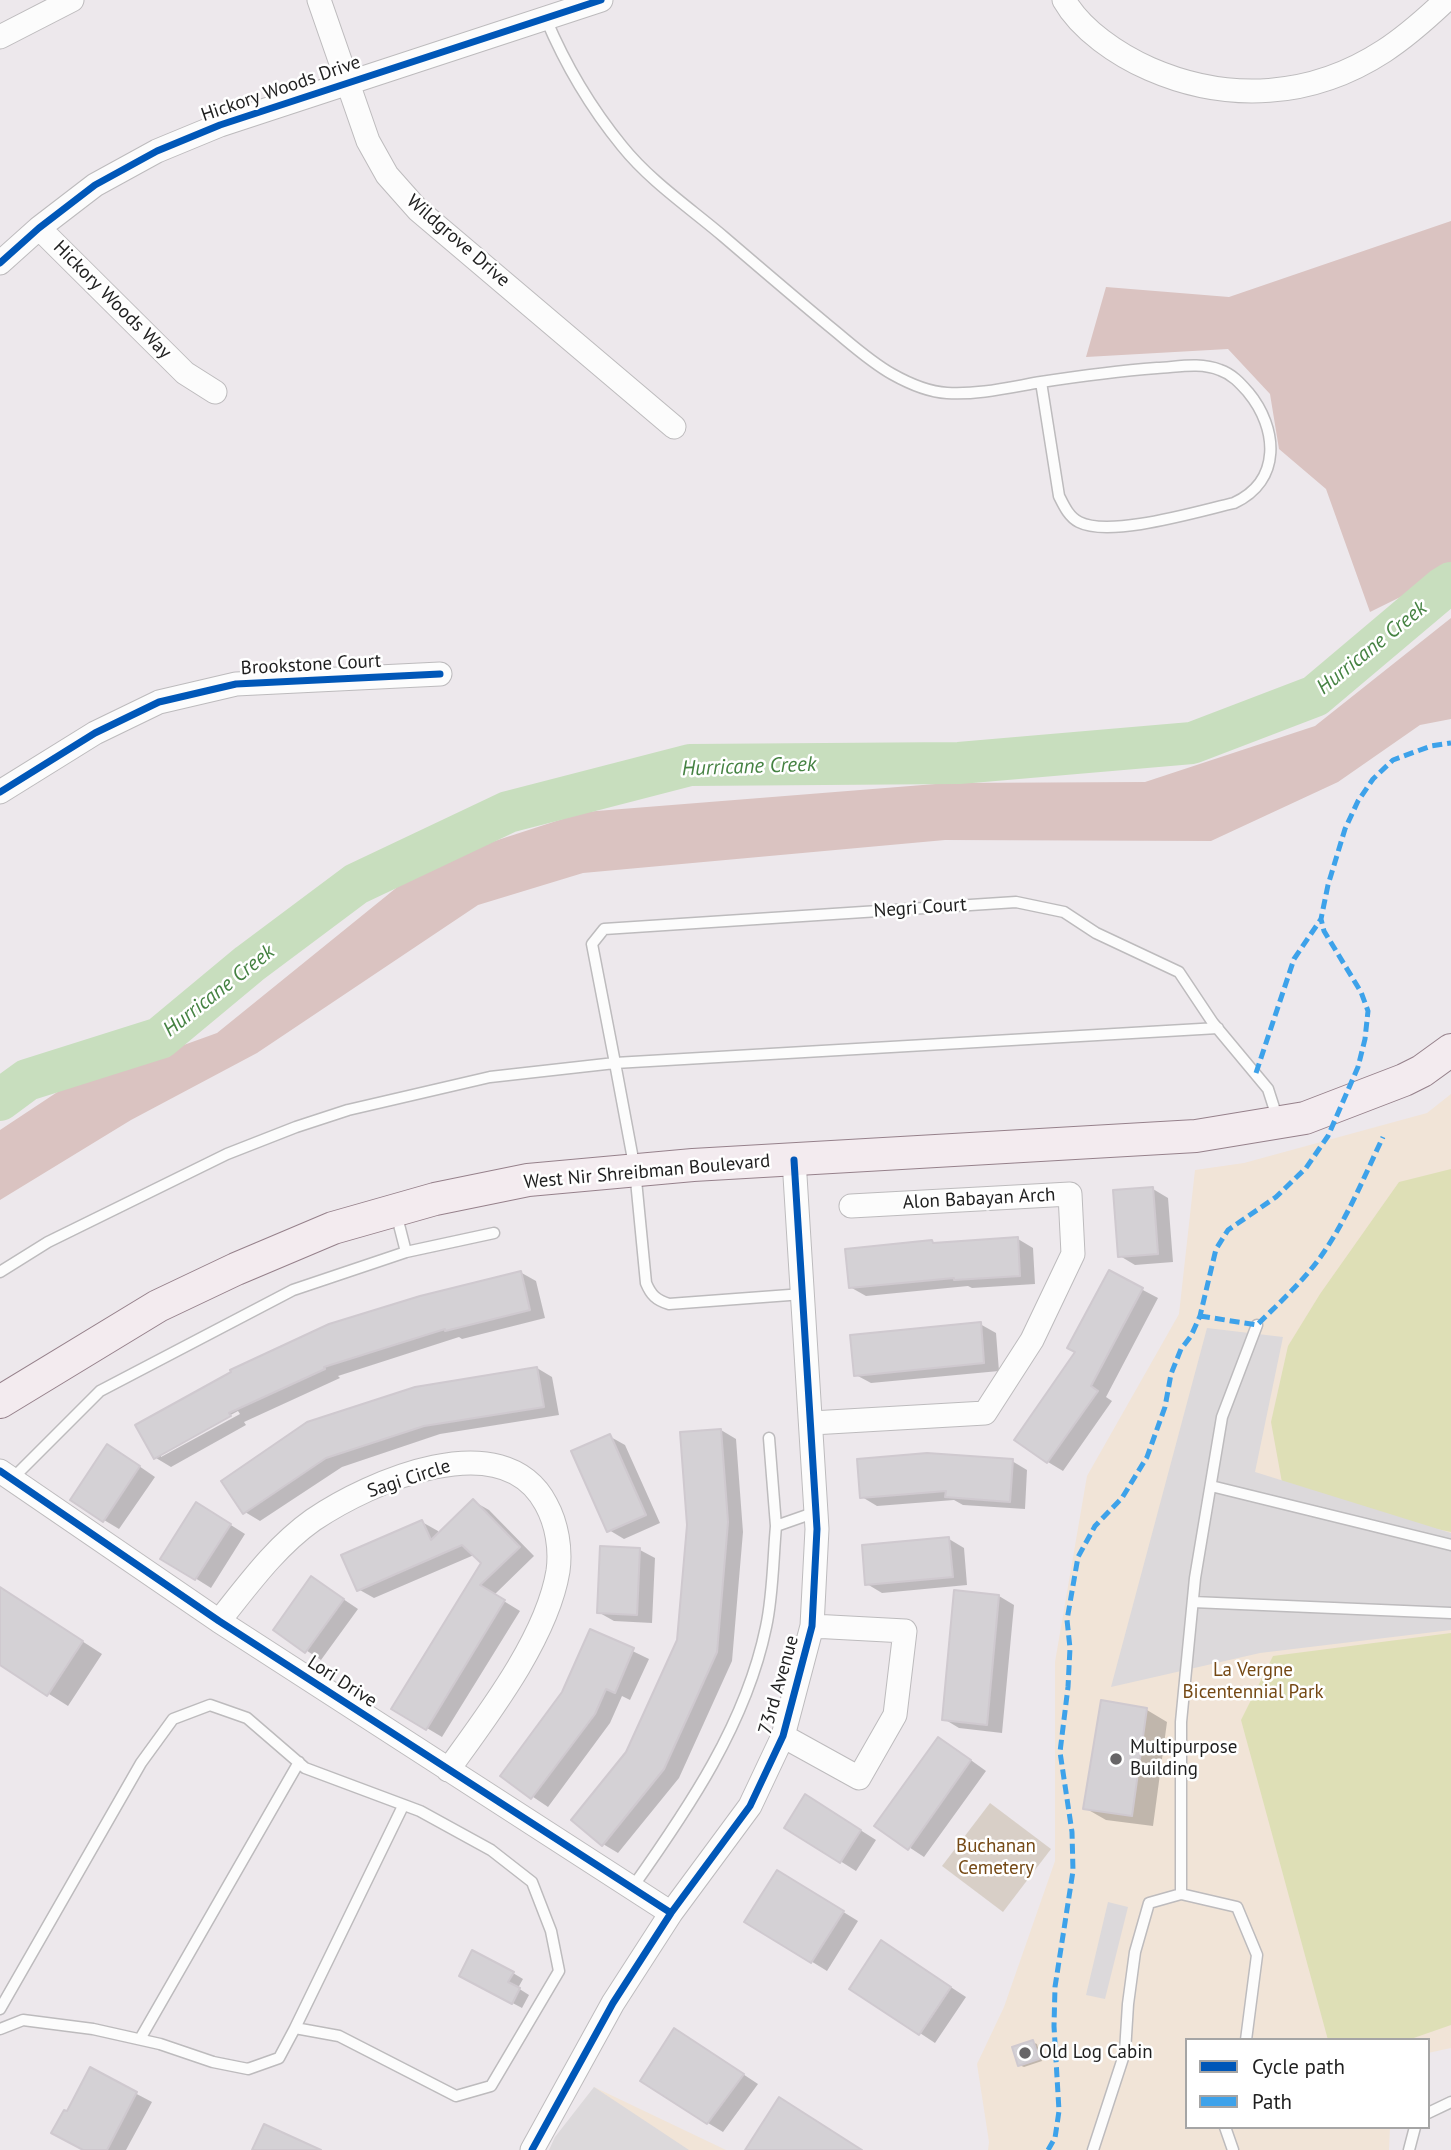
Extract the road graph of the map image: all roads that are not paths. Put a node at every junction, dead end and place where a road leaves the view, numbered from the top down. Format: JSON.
{"nodes":[{"id":1,"x":72,"y":0,"type":"edge"},
{"id":2,"x":319,"y":0,"type":"edge"},
{"id":3,"x":1064,"y":0,"type":"edge"},
{"id":4,"x":1446,"y":0,"type":"edge"},
{"id":5,"x":592,"y":1,"type":"edge"},
{"id":6,"x":546,"y":19,"type":"junction"},
{"id":7,"x":0,"y":37,"type":"edge"},
{"id":8,"x":347,"y":83,"type":"junction"},
{"id":9,"x":39,"y":228,"type":"junction"},
{"id":10,"x":0,"y":263,"type":"edge"},
{"id":11,"x":1041,"y":382,"type":"junction"},
{"id":12,"x":215,"y":392,"type":"dead end"},
{"id":13,"x":674,"y":427,"type":"dead end"},
{"id":14,"x":440,"y":674,"type":"dead end"},
{"id":15,"x":0,"y":792,"type":"edge"},
{"id":16,"x":1218,"y":1028,"type":"junction"},
{"id":17,"x":1451,"y":1050,"type":"edge"},
{"id":18,"x":615,"y":1063,"type":"junction"},
{"id":19,"x":1292,"y":1120,"type":"junction"},
{"id":20,"x":794,"y":1160,"type":"junction"},
{"id":21,"x":635,"y":1170,"type":"junction"},
{"id":22,"x":851,"y":1206,"type":"dead end"},
{"id":23,"x":396,"y":1210,"type":"junction"},
{"id":24,"x":494,"y":1233,"type":"dead end"},
{"id":25,"x":406,"y":1252,"type":"junction"},
{"id":26,"x":0,"y":1272,"type":"edge"},
{"id":27,"x":803,"y":1294,"type":"junction"},
{"id":28,"x":1257,"y":1325,"type":"dead end"},
{"id":29,"x":0,"y":1402,"type":"edge"},
{"id":30,"x":812,"y":1423,"type":"junction"},
{"id":31,"x":769,"y":1438,"type":"dead end"},
{"id":32,"x":6,"y":1475,"type":"edge"},
{"id":33,"x":1211,"y":1486,"type":"junction"},
{"id":34,"x":816,"y":1512,"type":"junction"},
{"id":35,"x":776,"y":1526,"type":"junction"},
{"id":36,"x":1451,"y":1545,"type":"edge"},
{"id":37,"x":1193,"y":1602,"type":"junction"},
{"id":38,"x":1451,"y":1614,"type":"edge"},
{"id":39,"x":219,"y":1621,"type":"junction"},
{"id":40,"x":812,"y":1626,"type":"junction"},
{"id":41,"x":783,"y":1736,"type":"junction"},
{"id":42,"x":299,"y":1762,"type":"junction"},
{"id":43,"x":448,"y":1770,"type":"junction"},
{"id":44,"x":404,"y":1806,"type":"junction"},
{"id":45,"x":632,"y":1888,"type":"junction"},
{"id":46,"x":1181,"y":1894,"type":"junction"},
{"id":47,"x":671,"y":1913,"type":"junction"},
{"id":48,"x":0,"y":2009,"type":"edge"},
{"id":49,"x":295,"y":2028,"type":"junction"},
{"id":50,"x":0,"y":2029,"type":"edge"},
{"id":51,"x":1247,"y":2038,"type":"edge"},
{"id":52,"x":140,"y":2039,"type":"junction"},
{"id":53,"x":1451,"y":2102,"type":"edge"},
{"id":54,"x":1430,"y":2112,"type":"edge"},
{"id":55,"x":1226,"y":2129,"type":"edge"},
{"id":56,"x":1414,"y":2129,"type":"edge"},
{"id":57,"x":533,"y":2150,"type":"edge"},
{"id":58,"x":1093,"y":2150,"type":"edge"},
{"id":59,"x":1233,"y":2150,"type":"edge"},
{"id":60,"x":1409,"y":2150,"type":"edge"}],
"edges":[{"from":1,"to":7,"type":"street"},
{"from":2,"to":8,"type":"street","name":"Wildgrove Drive"},
{"from":3,"to":4,"type":"street"},
{"from":5,"to":6,"type":"street","name":"Hickory Woods Drive"},
{"from":6,"to":8,"type":"street","name":"Hickory Woods Drive"},
{"from":6,"to":11,"type":"lane"},
{"from":8,"to":9,"type":"street","name":"Hickory Woods Drive"},
{"from":8,"to":13,"type":"street","name":"Wildgrove Drive"},
{"from":9,"to":10,"type":"street","name":"Hickory Woods Drive"},
{"from":9,"to":12,"type":"street","name":"Hickory Woods Way"},
{"from":11,"to":11,"type":"lane"},
{"from":14,"to":15,"type":"street","name":"Brookstone Court"},
{"from":16,"to":18,"type":"lane"},
{"from":16,"to":18,"type":"lane","name":"Negri Court"},
{"from":16,"to":19,"type":"lane","name":"Negri Court"},
{"from":17,"to":19,"type":"main road","name":"West Nir Shreibman Boulevard"},
{"from":18,"to":21,"type":"lane","name":"Negri Court"},
{"from":18,"to":26,"type":"lane"},
{"from":19,"to":20,"type":"main road","name":"West Nir Shreibman Boulevard"},
{"from":20,"to":21,"type":"main road","name":"West Nir Shreibman Boulevard"},
{"from":20,"to":27,"type":"street","name":"73rd Avenue"},
{"from":21,"to":23,"type":"main road","name":"West Nir Shreibman Boulevard"},
{"from":21,"to":27,"type":"lane","name":"Negri Court"},
{"from":22,"to":30,"type":"street","name":"Alon Babayan Arch"},
{"from":23,"to":25,"type":"lane"},
{"from":23,"to":29,"type":"main road","name":"West Nir Shreibman Boulevard"},
{"from":24,"to":25,"type":"lane"},
{"from":25,"to":32,"type":"lane"},
{"from":27,"to":30,"type":"street","name":"73rd Avenue"},
{"from":28,"to":33,"type":"lane"},
{"from":30,"to":34,"type":"street","name":"73rd Avenue"},
{"from":31,"to":35,"type":"lane"},
{"from":32,"to":39,"type":"street","name":"Lori Drive"},
{"from":33,"to":36,"type":"lane"},
{"from":33,"to":37,"type":"lane"},
{"from":34,"to":35,"type":"lane"},
{"from":34,"to":40,"type":"street","name":"73rd Avenue"},
{"from":35,"to":45,"type":"lane"},
{"from":37,"to":38,"type":"lane"},
{"from":37,"to":46,"type":"lane"},
{"from":39,"to":43,"type":"street","name":"Lori Drive"},
{"from":39,"to":43,"type":"street","name":"Sagi Circle"},
{"from":40,"to":41,"type":"street","name":"73rd Avenue"},
{"from":40,"to":41,"type":"street"},
{"from":41,"to":47,"type":"street","name":"73rd Avenue"},
{"from":42,"to":44,"type":"lane"},
{"from":42,"to":48,"type":"lane"},
{"from":42,"to":52,"type":"lane"},
{"from":43,"to":45,"type":"street","name":"Lori Drive"},
{"from":44,"to":49,"type":"lane"},
{"from":44,"to":49,"type":"lane"},
{"from":45,"to":47,"type":"street","name":"Lori Drive"},
{"from":46,"to":51,"type":"lane"},
{"from":46,"to":58,"type":"lane"},
{"from":47,"to":57,"type":"street","name":"73rd Avenue"},
{"from":49,"to":52,"type":"lane"},
{"from":50,"to":52,"type":"lane"},
{"from":53,"to":54,"type":"lane"},
{"from":55,"to":59,"type":"lane"},
{"from":56,"to":60,"type":"lane"}]}
